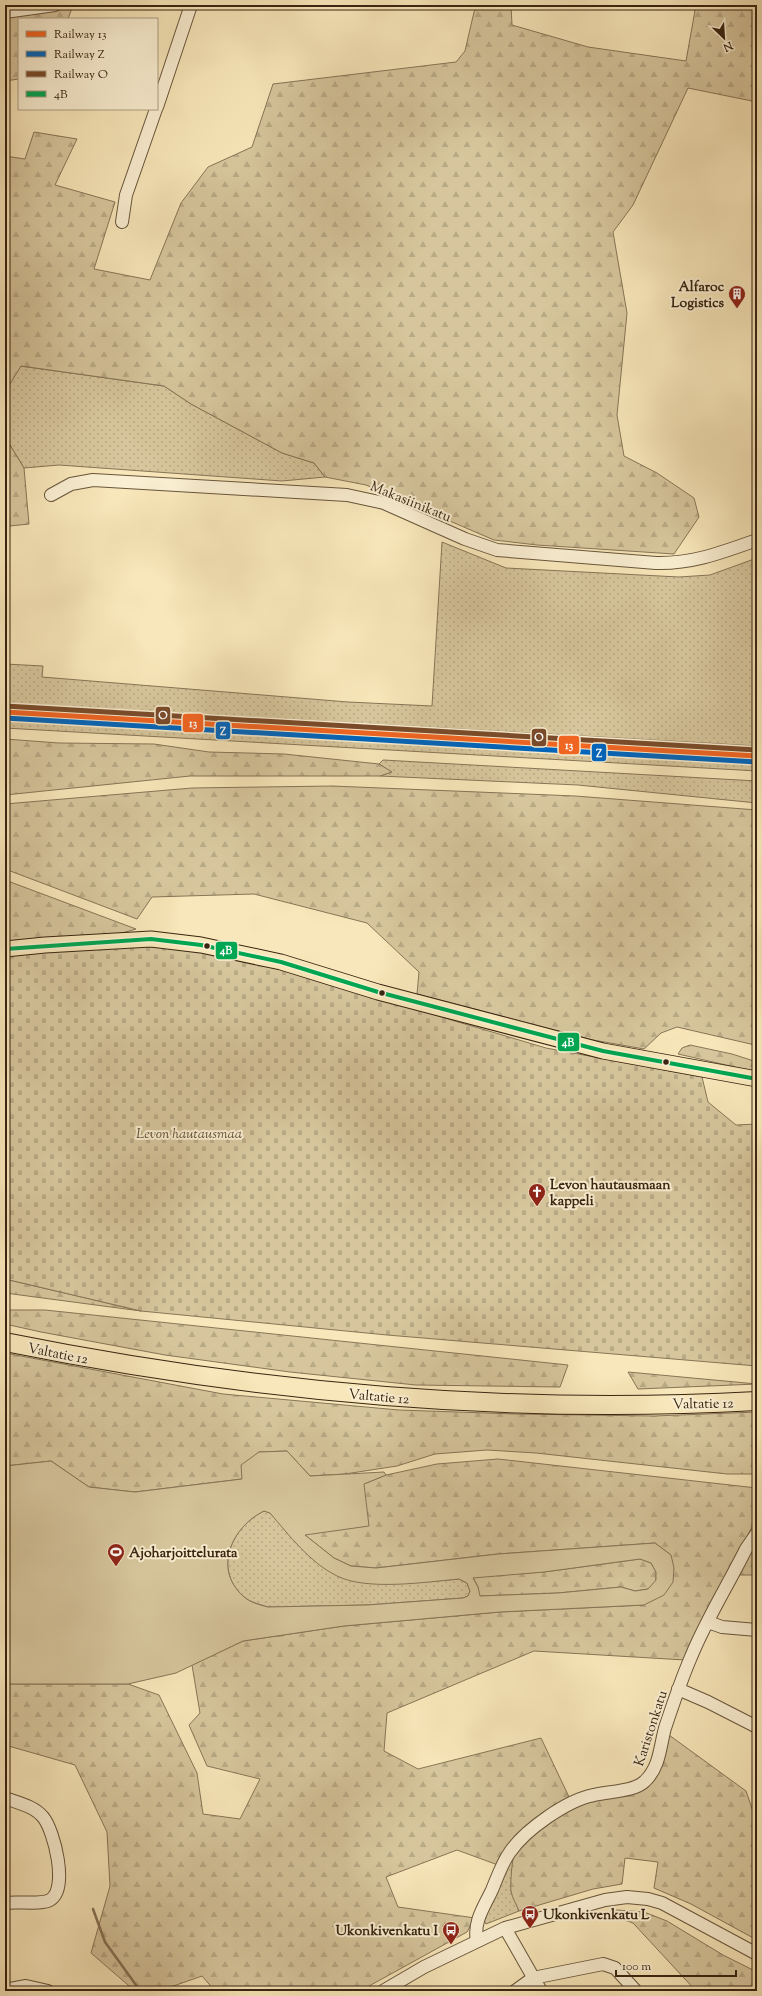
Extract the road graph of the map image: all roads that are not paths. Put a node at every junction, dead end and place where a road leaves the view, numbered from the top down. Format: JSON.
{"nodes":[{"id":1,"x":55,"y":5,"type":"edge"},
{"id":2,"x":191,"y":5,"type":"edge"},
{"id":3,"x":5,"y":12,"type":"edge"},
{"id":4,"x":158,"y":105,"type":"edge"},
{"id":5,"x":156,"y":110,"type":"edge"},
{"id":6,"x":122,"y":222,"type":"dead end"},
{"id":7,"x":51,"y":495,"type":"dead end"},
{"id":8,"x":757,"y":540,"type":"edge"},
{"id":9,"x":5,"y":949,"type":"edge"},
{"id":10,"x":757,"y":1079,"type":"edge"},
{"id":11,"x":5,"y":1342,"type":"edge"},
{"id":12,"x":757,"y":1402,"type":"edge"},
{"id":13,"x":757,"y":1533,"type":"edge"},
{"id":14,"x":708,"y":1622,"type":"junction"},
{"id":15,"x":757,"y":1630,"type":"edge"},
{"id":16,"x":678,"y":1689,"type":"junction"},
{"id":17,"x":757,"y":1727,"type":"edge"},
{"id":18,"x":5,"y":1798,"type":"edge"},
{"id":19,"x":5,"y":1903,"type":"edge"},
{"id":20,"x":505,"y":1928,"type":"junction"},
{"id":21,"x":478,"y":1941,"type":"junction"},
{"id":22,"x":757,"y":1954,"type":"edge"},
{"id":23,"x":533,"y":1978,"type":"junction"},
{"id":24,"x":5,"y":1990,"type":"edge"},
{"id":25,"x":48,"y":1991,"type":"edge"},
{"id":26,"x":383,"y":1991,"type":"edge"},
{"id":27,"x":515,"y":1991,"type":"edge"},
{"id":28,"x":540,"y":1991,"type":"edge"},
{"id":29,"x":636,"y":1991,"type":"edge"}],
"edges":[{"from":1,"to":3,"type":"street"},
{"from":2,"to":4,"type":"street"},
{"from":5,"to":6,"type":"street"},
{"from":7,"to":8,"type":"street","name":"Makasiinikatu"},
{"from":9,"to":10,"type":"main road"},
{"from":11,"to":12,"type":"highway","name":"Valtatie 12"},
{"from":13,"to":14,"type":"street","name":"Karistonkatu"},
{"from":14,"to":15,"type":"street"},
{"from":14,"to":16,"type":"street","name":"Karistonkatu"},
{"from":16,"to":17,"type":"street"},
{"from":16,"to":21,"type":"street","name":"Karistonkatu"},
{"from":18,"to":19,"type":"street"},
{"from":20,"to":21,"type":"street"},
{"from":20,"to":22,"type":"street"},
{"from":20,"to":23,"type":"street"},
{"from":21,"to":26,"type":"street"},
{"from":23,"to":27,"type":"street"},
{"from":23,"to":28,"type":"street"},
{"from":23,"to":29,"type":"street"},
{"from":24,"to":25,"type":"street"}]}
